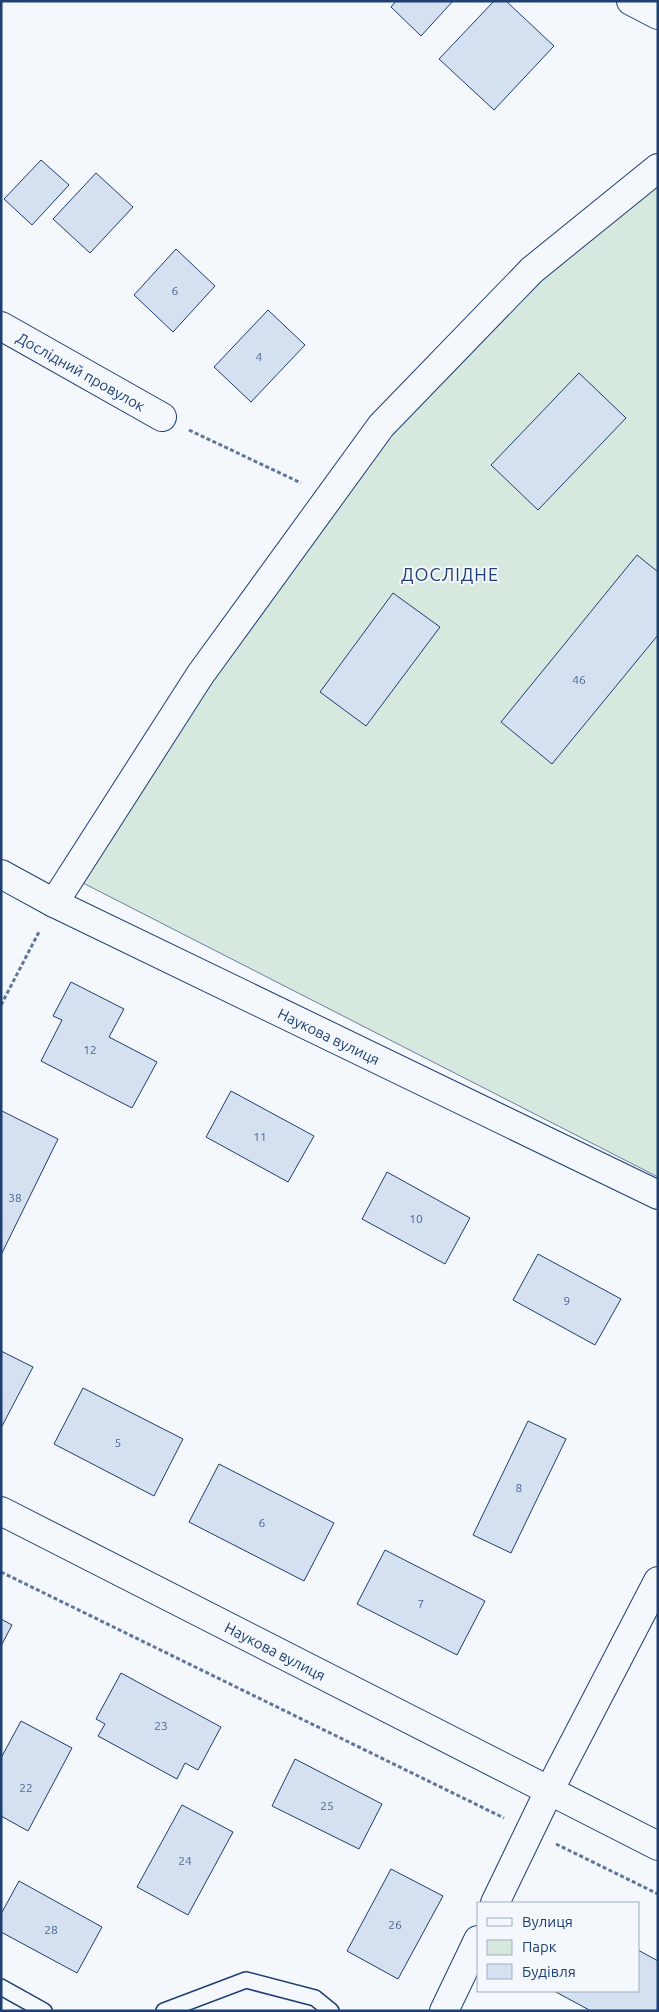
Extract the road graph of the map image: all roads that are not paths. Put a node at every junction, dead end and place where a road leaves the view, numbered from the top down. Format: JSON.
{"nodes":[{"id":1,"x":632,"y":1,"type":"edge"},
{"id":2,"x":658,"y":15,"type":"edge"},
{"id":3,"x":658,"y":168,"type":"edge"},
{"id":4,"x":1,"y":326,"type":"edge"},
{"id":5,"x":162,"y":418,"type":"road end"},
{"id":6,"x":1,"y":874,"type":"edge"},
{"id":7,"x":54,"y":903,"type":"junction"},
{"id":8,"x":658,"y":1195,"type":"edge"},
{"id":9,"x":1,"y":1511,"type":"edge"},
{"id":10,"x":658,"y":1581,"type":"edge"},
{"id":11,"x":549,"y":1791,"type":"junction"},
{"id":12,"x":658,"y":1846,"type":"edge"},
{"id":13,"x":495,"y":1902,"type":"edge"},
{"id":14,"x":477,"y":1942,"type":"edge"},
{"id":15,"x":1,"y":1987,"type":"edge"},
{"id":16,"x":44,"y":2011,"type":"edge"},
{"id":17,"x":164,"y":2011,"type":"edge"},
{"id":18,"x":331,"y":2011,"type":"edge"},
{"id":19,"x":444,"y":2011,"type":"edge"}],
"edges":[{"from":1,"to":2,"type":"street"},
{"from":3,"to":7,"type":"street"},
{"from":4,"to":5,"type":"street","name":"Дослідний провулок"},
{"from":6,"to":7,"type":"street","name":"Наукова вулиця"},
{"from":7,"to":8,"type":"street","name":"Наукова вулиця"},
{"from":9,"to":11,"type":"street","name":"Наукова вулиця"},
{"from":10,"to":11,"type":"street"},
{"from":11,"to":12,"type":"street","name":"Наукова вулиця"},
{"from":11,"to":13,"type":"street"},
{"from":14,"to":19,"type":"street"},
{"from":15,"to":16,"type":"lane"},
{"from":17,"to":18,"type":"lane"}]}
